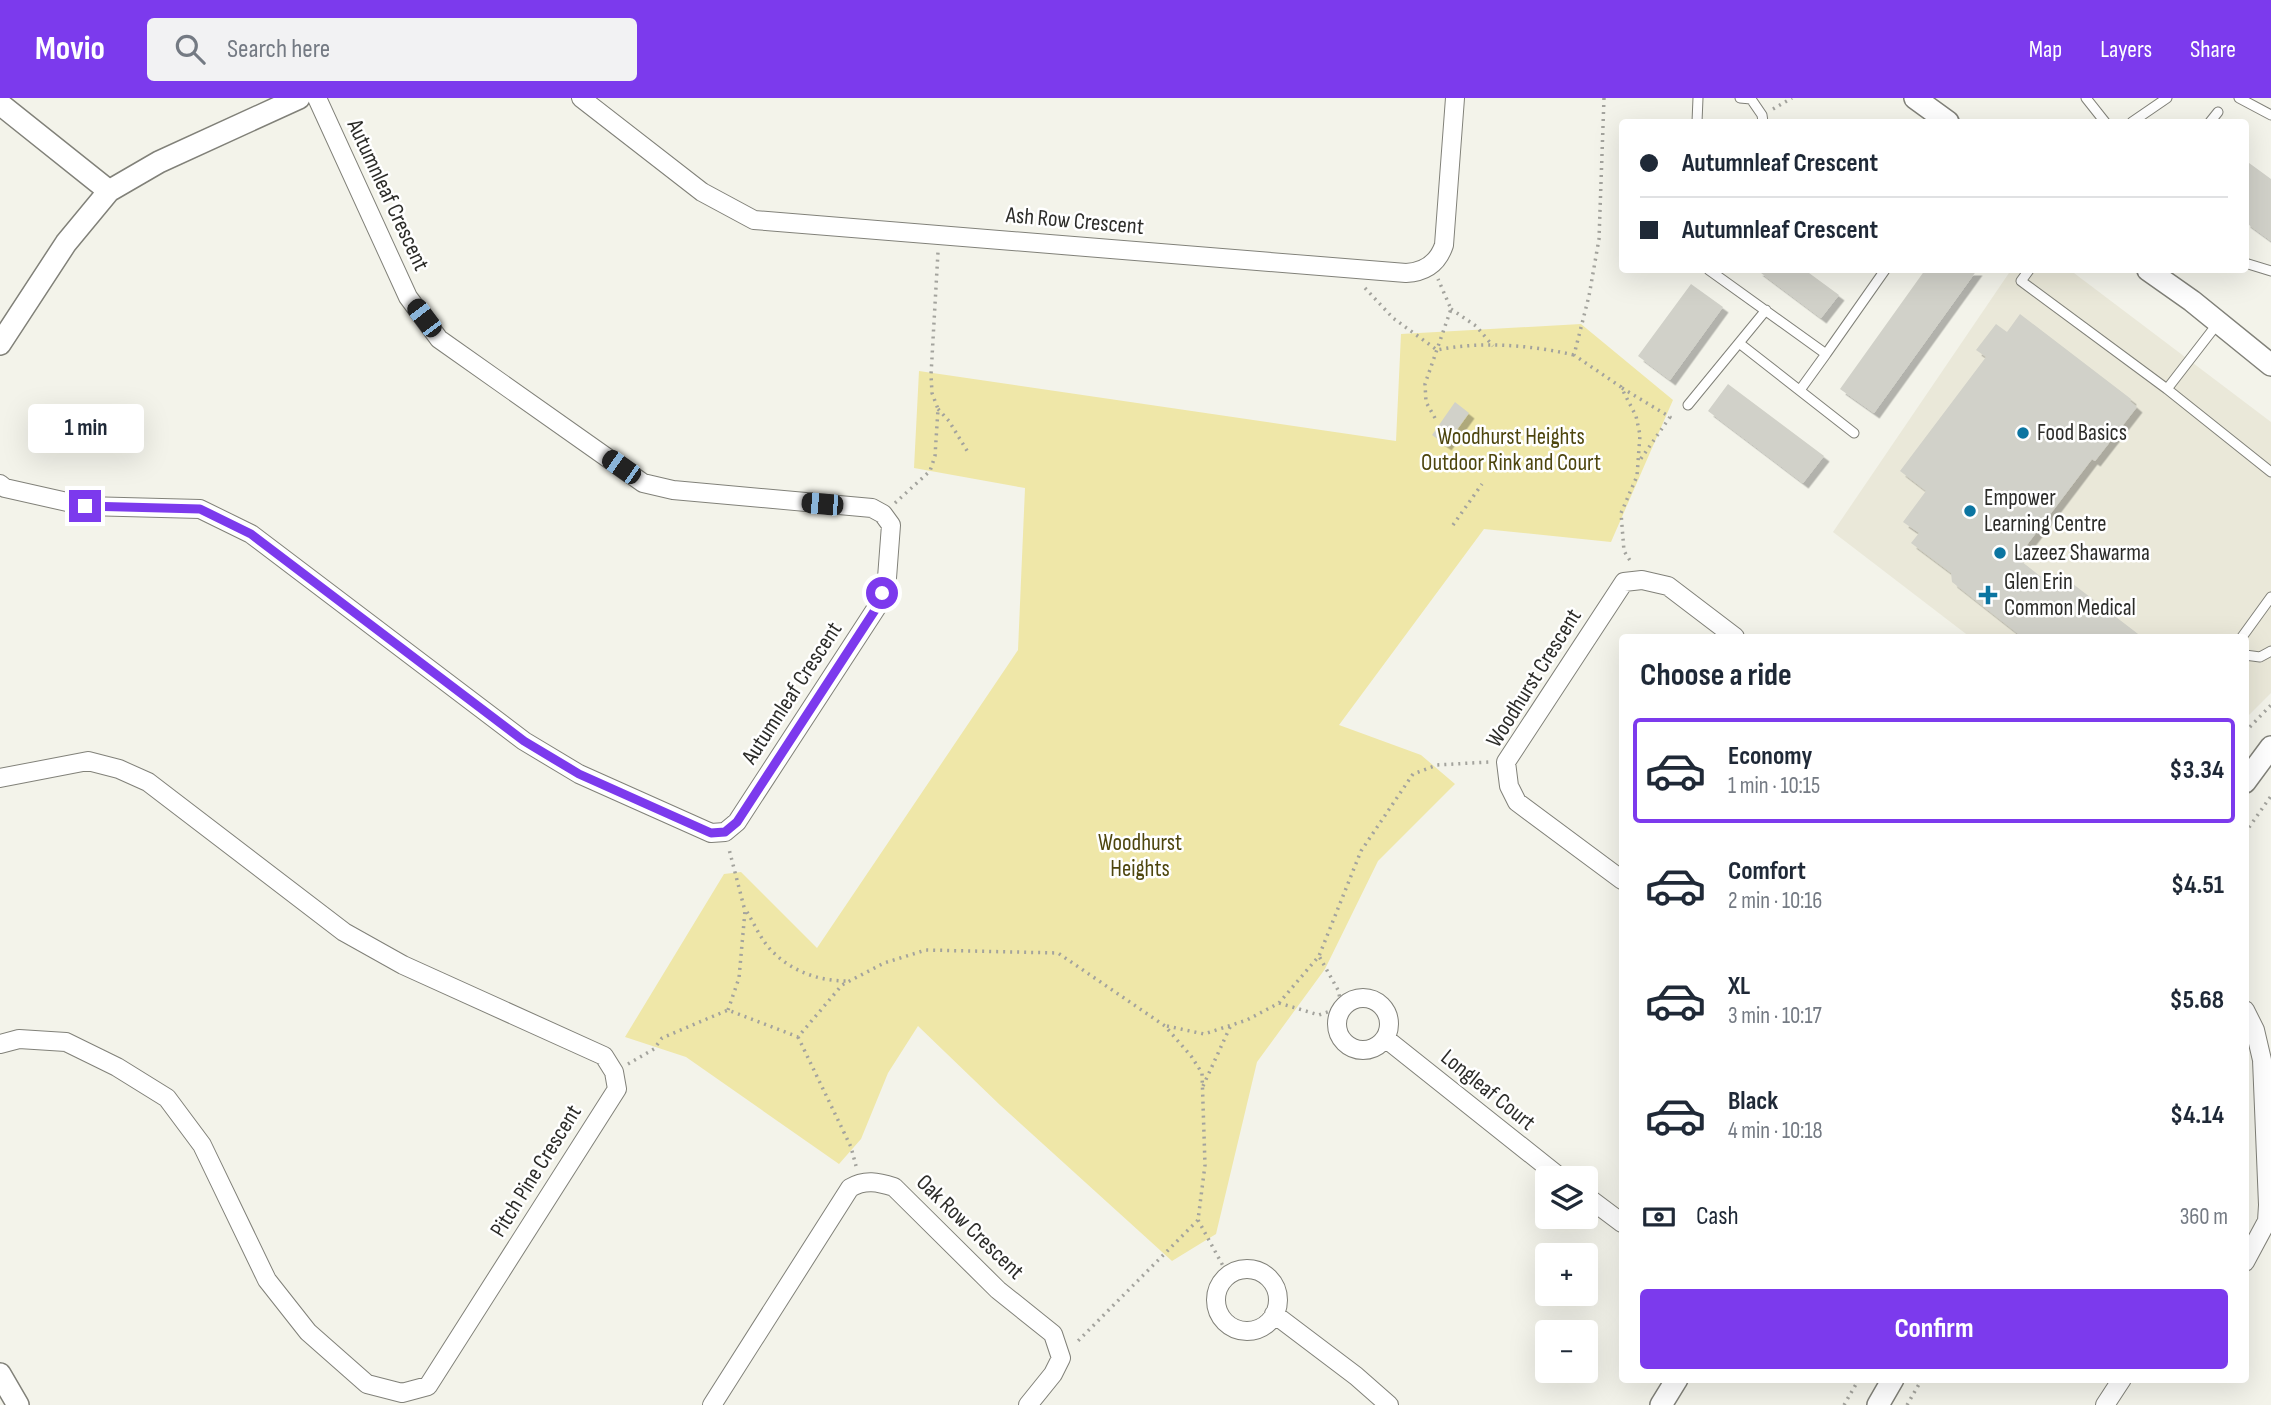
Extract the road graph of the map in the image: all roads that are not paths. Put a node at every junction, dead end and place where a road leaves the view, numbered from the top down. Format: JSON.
{"nodes":[{"id":1,"x":299,"y":98,"type":"edge"},
{"id":2,"x":317,"y":98,"type":"edge"},
{"id":3,"x":581,"y":98,"type":"edge"},
{"id":4,"x":1455,"y":98,"type":"edge"},
{"id":5,"x":1698,"y":98,"type":"edge"},
{"id":6,"x":1740,"y":98,"type":"edge"},
{"id":7,"x":1915,"y":98,"type":"edge"},
{"id":8,"x":2086,"y":98,"type":"edge"},
{"id":9,"x":2166,"y":98,"type":"edge"},
{"id":10,"x":2239,"y":98,"type":"edge"},
{"id":11,"x":0,"y":104,"type":"edge"},
{"id":12,"x":2218,"y":112,"type":"dead end"},
{"id":13,"x":2271,"y":115,"type":"edge"},
{"id":14,"x":1697,"y":119,"type":"edge"},
{"id":15,"x":1762,"y":119,"type":"edge"},
{"id":16,"x":1944,"y":119,"type":"edge"},
{"id":17,"x":2103,"y":119,"type":"edge"},
{"id":18,"x":2136,"y":119,"type":"edge"},
{"id":19,"x":2212,"y":119,"type":"edge"},
{"id":20,"x":109,"y":191,"type":"junction"},
{"id":21,"x":2249,"y":264,"type":"edge"},
{"id":22,"x":2271,"y":271,"type":"edge"},
{"id":23,"x":1713,"y":273,"type":"edge"},
{"id":24,"x":1883,"y":273,"type":"edge"},
{"id":25,"x":2027,"y":273,"type":"edge"},
{"id":26,"x":2152,"y":273,"type":"edge"},
{"id":27,"x":1766,"y":310,"type":"junction"},
{"id":28,"x":2219,"y":322,"type":"junction"},
{"id":29,"x":1739,"y":343,"type":"junction"},
{"id":30,"x":0,"y":344,"type":"edge"},
{"id":31,"x":1826,"y":354,"type":"junction"},
{"id":32,"x":2271,"y":365,"type":"edge"},
{"id":33,"x":2167,"y":389,"type":"junction"},
{"id":34,"x":1800,"y":390,"type":"junction"},
{"id":35,"x":1688,"y":405,"type":"dead end"},
{"id":36,"x":1854,"y":433,"type":"dead end"},
{"id":37,"x":2271,"y":472,"type":"edge"},
{"id":38,"x":0,"y":484,"type":"edge"},
{"id":39,"x":2271,"y":597,"type":"edge"},
{"id":40,"x":1731,"y":634,"type":"edge"},
{"id":41,"x":2244,"y":634,"type":"edge"},
{"id":42,"x":2271,"y":651,"type":"edge"},
{"id":43,"x":2249,"y":656,"type":"edge"},
{"id":44,"x":2271,"y":747,"type":"edge"},
{"id":45,"x":2249,"y":777,"type":"edge"},
{"id":46,"x":0,"y":778,"type":"edge"},
{"id":47,"x":1619,"y":878,"type":"edge"},
{"id":48,"x":2249,"y":1014,"type":"edge"},
{"id":49,"x":2263,"y":1027,"type":"edge"},
{"id":50,"x":1385,"y":1038,"type":"junction"},
{"id":51,"x":0,"y":1044,"type":"edge"},
{"id":52,"x":1545,"y":1166,"type":"edge"},
{"id":53,"x":1598,"y":1205,"type":"edge"},
{"id":54,"x":1619,"y":1221,"type":"edge"},
{"id":55,"x":2269,"y":1222,"type":"edge"},
{"id":56,"x":2249,"y":1255,"type":"edge"},
{"id":57,"x":1274,"y":1314,"type":"junction"},
{"id":58,"x":0,"y":1374,"type":"edge"},
{"id":59,"x":1675,"y":1383,"type":"edge"},
{"id":60,"x":1891,"y":1383,"type":"edge"},
{"id":61,"x":2119,"y":1383,"type":"edge"},
{"id":62,"x":18,"y":1405,"type":"edge"},
{"id":63,"x":712,"y":1405,"type":"edge"},
{"id":64,"x":1028,"y":1405,"type":"edge"},
{"id":65,"x":1389,"y":1405,"type":"edge"},
{"id":66,"x":1661,"y":1405,"type":"edge"},
{"id":67,"x":1878,"y":1405,"type":"edge"},
{"id":68,"x":2105,"y":1405,"type":"edge"}],
"edges":[{"from":1,"to":20,"type":"street"},
{"from":2,"to":38,"type":"street","name":"Autumnleaf Crescent"},
{"from":3,"to":4,"type":"street","name":"Ash Row Crescent"},
{"from":5,"to":14,"type":"lane"},
{"from":6,"to":15,"type":"lane"},
{"from":7,"to":16,"type":"street"},
{"from":8,"to":17,"type":"lane"},
{"from":9,"to":18,"type":"lane"},
{"from":10,"to":13,"type":"lane"},
{"from":11,"to":20,"type":"street"},
{"from":12,"to":19,"type":"lane"},
{"from":20,"to":30,"type":"street"},
{"from":21,"to":22,"type":"lane"},
{"from":23,"to":27,"type":"lane"},
{"from":24,"to":31,"type":"lane"},
{"from":25,"to":33,"type":"lane"},
{"from":26,"to":28,"type":"street"},
{"from":27,"to":29,"type":"lane"},
{"from":27,"to":31,"type":"lane"},
{"from":28,"to":32,"type":"street"},
{"from":28,"to":33,"type":"lane"},
{"from":29,"to":34,"type":"lane"},
{"from":29,"to":35,"type":"lane"},
{"from":31,"to":34,"type":"lane"},
{"from":33,"to":37,"type":"lane"},
{"from":34,"to":36,"type":"lane"},
{"from":39,"to":41,"type":"lane"},
{"from":40,"to":47,"type":"street","name":"Woodhurst Crescent"},
{"from":42,"to":43,"type":"lane"},
{"from":44,"to":45,"type":"street"},
{"from":46,"to":51,"type":"street","name":"Pitch Pine Crescent"},
{"from":48,"to":49,"type":"street"},
{"from":49,"to":55,"type":"street"},
{"from":50,"to":50,"type":"street"},
{"from":50,"to":52,"type":"street","name":"Longleaf Court"},
{"from":53,"to":54,"type":"street"},
{"from":55,"to":56,"type":"street"},
{"from":57,"to":57,"type":"street"},
{"from":57,"to":65,"type":"street"},
{"from":58,"to":62,"type":"street"},
{"from":59,"to":66,"type":"street"},
{"from":60,"to":67,"type":"street"},
{"from":61,"to":68,"type":"street"},
{"from":63,"to":64,"type":"street","name":"Oak Row Crescent"}]}
